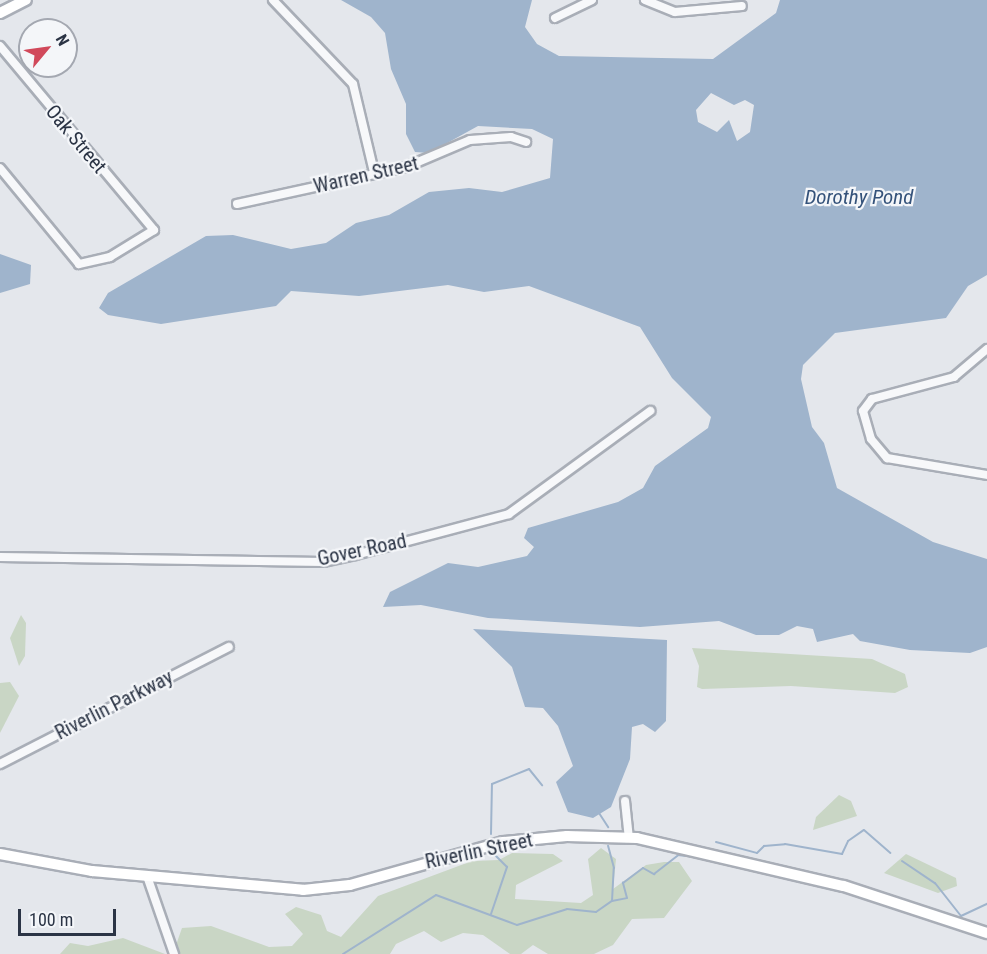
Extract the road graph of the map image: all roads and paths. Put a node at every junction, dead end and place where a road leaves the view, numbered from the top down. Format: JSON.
{"nodes":[{"id":1,"x":26,"y":0,"type":"edge"},
{"id":2,"x":273,"y":0,"type":"edge"},
{"id":3,"x":592,"y":0,"type":"edge"},
{"id":4,"x":645,"y":0,"type":"edge"},
{"id":5,"x":742,"y":6,"type":"dead end"},
{"id":6,"x":0,"y":13,"type":"edge"},
{"id":7,"x":555,"y":18,"type":"dead end"},
{"id":8,"x":0,"y":46,"type":"edge"},
{"id":9,"x":526,"y":142,"type":"dead end"},
{"id":10,"x":0,"y":168,"type":"edge"},
{"id":11,"x":374,"y":172,"type":"junction"},
{"id":12,"x":237,"y":204,"type":"dead end"},
{"id":13,"x":987,"y":349,"type":"edge"},
{"id":14,"x":650,"y":411,"type":"dead end"},
{"id":15,"x":987,"y":475,"type":"edge"},
{"id":16,"x":0,"y":557,"type":"edge"},
{"id":17,"x":229,"y":647,"type":"dead end"},
{"id":18,"x":0,"y":764,"type":"edge"},
{"id":19,"x":625,"y":801,"type":"dead end"},
{"id":20,"x":629,"y":838,"type":"junction"},
{"id":21,"x":0,"y":855,"type":"edge"},
{"id":22,"x":147,"y":876,"type":"junction"},
{"id":23,"x":987,"y":933,"type":"edge"},
{"id":24,"x":174,"y":954,"type":"edge"}],
"edges":[{"from":1,"to":6,"type":"street"},
{"from":2,"to":11,"type":"street"},
{"from":3,"to":7,"type":"street"},
{"from":4,"to":5,"type":"street"},
{"from":8,"to":10,"type":"street","name":"Oak Street"},
{"from":9,"to":11,"type":"street","name":"Warren Street"},
{"from":11,"to":12,"type":"street","name":"Warren Street"},
{"from":13,"to":15,"type":"street"},
{"from":14,"to":16,"type":"street","name":"Gover Road"},
{"from":17,"to":18,"type":"street","name":"Riverlin Parkway"},
{"from":19,"to":20,"type":"street"},
{"from":20,"to":22,"type":"street","name":"Riverlin Street"},
{"from":20,"to":23,"type":"street","name":"Riverlin Street"},
{"from":21,"to":22,"type":"street","name":"Riverlin Street"},
{"from":22,"to":24,"type":"street"}]}
